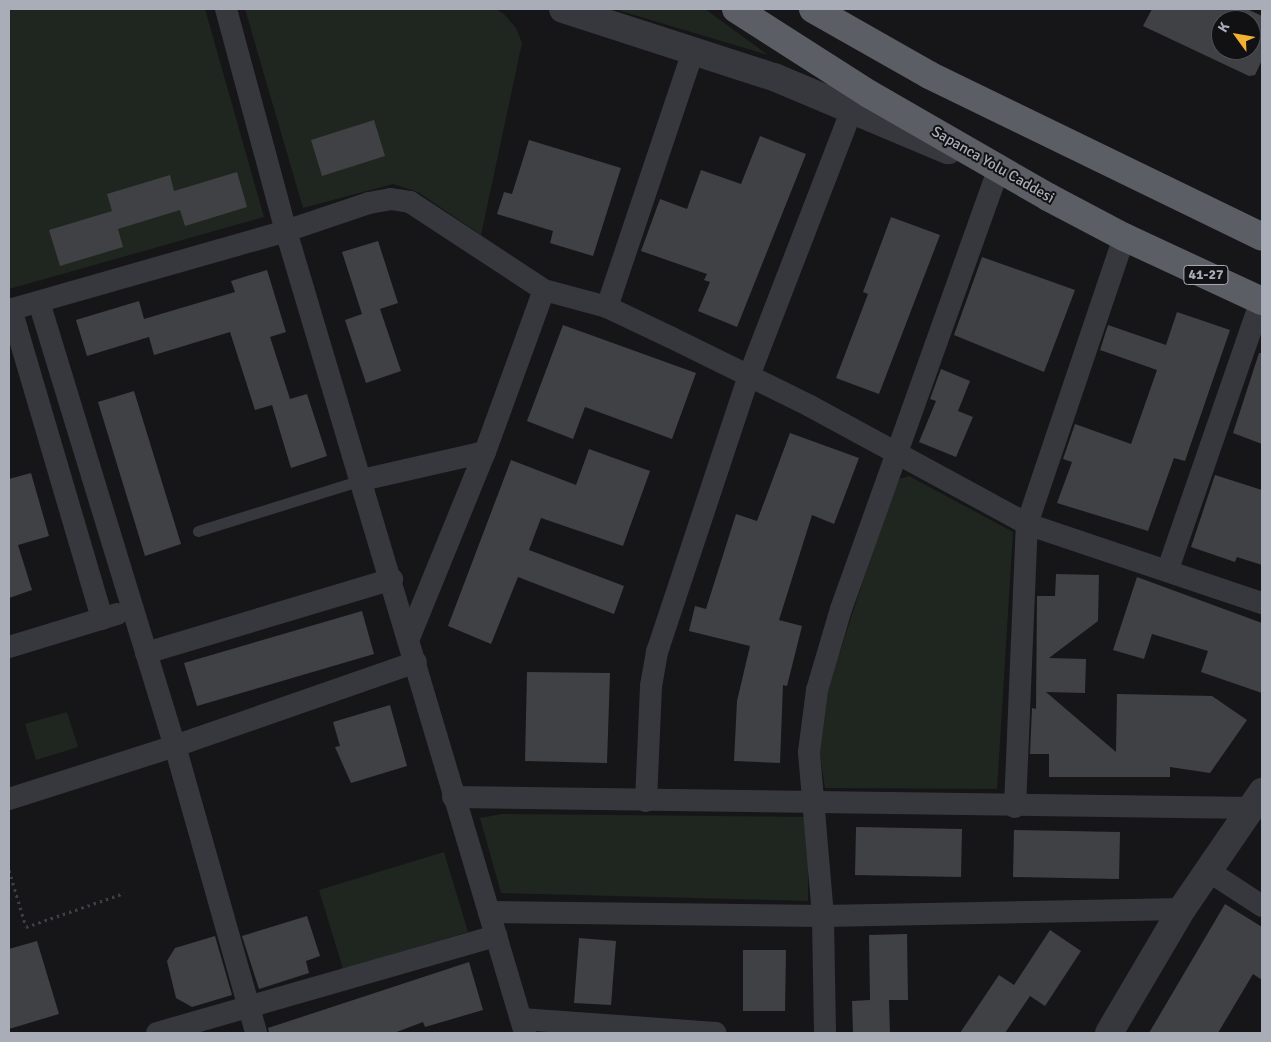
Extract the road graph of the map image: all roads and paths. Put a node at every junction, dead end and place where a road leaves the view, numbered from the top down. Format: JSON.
{"nodes":[{"id":1,"x":226,"y":9,"type":"edge"},
{"id":2,"x":563,"y":9,"type":"edge"},
{"id":3,"x":736,"y":9,"type":"edge"},
{"id":4,"x":813,"y":9,"type":"edge"},
{"id":5,"x":694,"y":50,"type":"junction"},
{"id":6,"x":852,"y":109,"type":"junction"},
{"id":7,"x":998,"y":171,"type":"junction"},
{"id":8,"x":1048,"y":197,"type":"junction"},
{"id":9,"x":286,"y":231,"type":"junction"},
{"id":10,"x":1124,"y":237,"type":"junction"},
{"id":11,"x":1262,"y":237,"type":"edge"},
{"id":12,"x":544,"y":290,"type":"junction"},
{"id":13,"x":1262,"y":301,"type":"edge"},
{"id":14,"x":39,"y":302,"type":"junction"},
{"id":15,"x":607,"y":306,"type":"junction"},
{"id":16,"x":10,"y":310,"type":"edge"},
{"id":17,"x":750,"y":376,"type":"junction"},
{"id":18,"x":485,"y":452,"type":"junction"},
{"id":19,"x":897,"y":454,"type":"junction"},
{"id":20,"x":362,"y":480,"type":"junction"},
{"id":21,"x":1027,"y":524,"type":"junction"},
{"id":22,"x":198,"y":531,"type":"dead end"},
{"id":23,"x":1168,"y":569,"type":"junction"},
{"id":24,"x":392,"y":579,"type":"junction"},
{"id":25,"x":1262,"y":602,"type":"edge"},
{"id":26,"x":132,"y":610,"type":"junction"},
{"id":27,"x":102,"y":619,"type":"junction"},
{"id":28,"x":408,"y":638,"type":"junction"},
{"id":29,"x":9,"y":647,"type":"edge"},
{"id":30,"x":146,"y":653,"type":"junction"},
{"id":31,"x":416,"y":662,"type":"junction"},
{"id":32,"x":176,"y":746,"type":"junction"},
{"id":33,"x":453,"y":797,"type":"junction"},
{"id":34,"x":9,"y":798,"type":"edge"},
{"id":35,"x":1257,"y":800,"type":"edge"},
{"id":36,"x":646,"y":801,"type":"junction"},
{"id":37,"x":815,"y":802,"type":"junction"},
{"id":38,"x":1015,"y":807,"type":"junction"},
{"id":39,"x":9,"y":870,"type":"edge"},
{"id":40,"x":1206,"y":870,"type":"junction"},
{"id":41,"x":124,"y":893,"type":"dead end"},
{"id":42,"x":1262,"y":906,"type":"edge"},
{"id":43,"x":1182,"y":909,"type":"junction"},
{"id":44,"x":489,"y":912,"type":"junction"},
{"id":45,"x":823,"y":916,"type":"junction"},
{"id":46,"x":496,"y":936,"type":"junction"},
{"id":47,"x":249,"y":1008,"type":"junction"},
{"id":48,"x":518,"y":1028,"type":"edge"},
{"id":49,"x":157,"y":1033,"type":"edge"},
{"id":50,"x":256,"y":1033,"type":"edge"},
{"id":51,"x":715,"y":1033,"type":"edge"},
{"id":52,"x":825,"y":1033,"type":"edge"},
{"id":53,"x":1110,"y":1033,"type":"edge"}],
"edges":[{"from":1,"to":9,"type":"street"},
{"from":2,"to":5,"type":"street"},
{"from":3,"to":8,"type":"highway","name":"Sapanca Yolu Caddesi"},
{"from":4,"to":11,"type":"highway"},
{"from":5,"to":6,"type":"street"},
{"from":5,"to":15,"type":"street"},
{"from":6,"to":7,"type":"street"},
{"from":6,"to":17,"type":"street"},
{"from":7,"to":8,"type":"street"},
{"from":7,"to":19,"type":"street"},
{"from":8,"to":10,"type":"highway","name":"Sapanca Yolu Caddesi"},
{"from":9,"to":12,"type":"street"},
{"from":9,"to":14,"type":"street"},
{"from":9,"to":20,"type":"street"},
{"from":10,"to":13,"type":"highway","name":"Sapanca Yolu Caddesi","number":"41-27"},
{"from":10,"to":21,"type":"street"},
{"from":12,"to":15,"type":"street"},
{"from":12,"to":18,"type":"street"},
{"from":13,"to":23,"type":"street"},
{"from":14,"to":16,"type":"street"},
{"from":14,"to":26,"type":"street"},
{"from":15,"to":17,"type":"street"},
{"from":16,"to":27,"type":"street"},
{"from":17,"to":19,"type":"street"},
{"from":17,"to":36,"type":"street"},
{"from":18,"to":20,"type":"street"},
{"from":18,"to":28,"type":"street"},
{"from":19,"to":21,"type":"street"},
{"from":19,"to":37,"type":"street"},
{"from":20,"to":22,"type":"lane"},
{"from":20,"to":24,"type":"street"},
{"from":21,"to":23,"type":"street"},
{"from":21,"to":38,"type":"street"},
{"from":23,"to":25,"type":"street"},
{"from":24,"to":28,"type":"street"},
{"from":24,"to":30,"type":"street"},
{"from":26,"to":27,"type":"street"},
{"from":26,"to":30,"type":"street"},
{"from":27,"to":29,"type":"street"},
{"from":28,"to":31,"type":"street"},
{"from":30,"to":32,"type":"street"},
{"from":31,"to":32,"type":"street"},
{"from":31,"to":33,"type":"street"},
{"from":32,"to":34,"type":"street"},
{"from":32,"to":47,"type":"street"},
{"from":33,"to":36,"type":"street"},
{"from":33,"to":44,"type":"street"},
{"from":35,"to":38,"type":"street"},
{"from":35,"to":40,"type":"street"},
{"from":36,"to":37,"type":"street"},
{"from":37,"to":38,"type":"street"},
{"from":37,"to":45,"type":"street"},
{"from":39,"to":41,"type":"path"},
{"from":40,"to":42,"type":"street"},
{"from":40,"to":43,"type":"street"},
{"from":43,"to":45,"type":"street"},
{"from":43,"to":53,"type":"street"},
{"from":44,"to":45,"type":"street"},
{"from":44,"to":46,"type":"street"},
{"from":45,"to":52,"type":"street"},
{"from":46,"to":47,"type":"street"},
{"from":46,"to":48,"type":"street"},
{"from":47,"to":49,"type":"street"},
{"from":47,"to":50,"type":"street"},
{"from":48,"to":51,"type":"street"}]}
